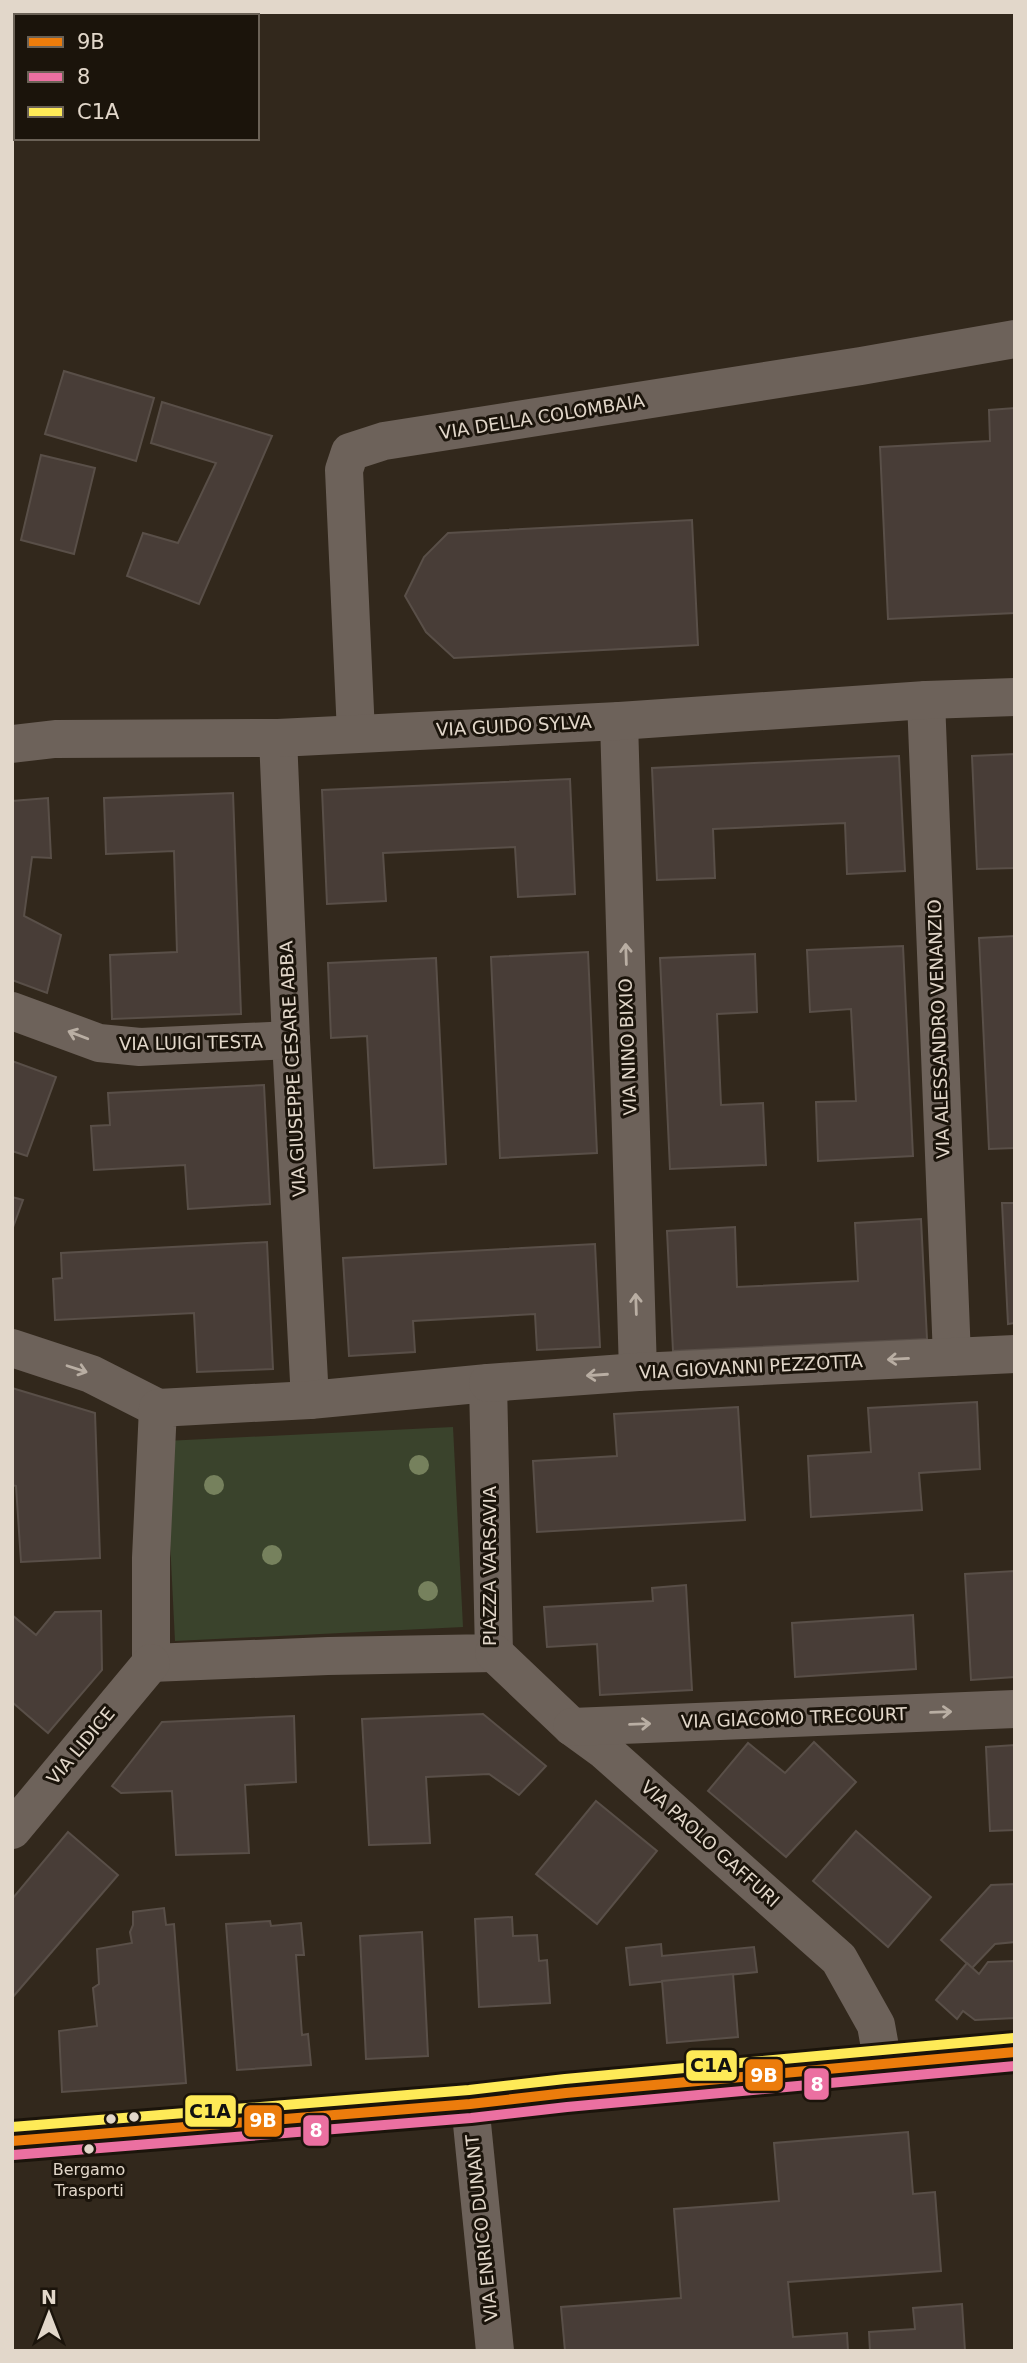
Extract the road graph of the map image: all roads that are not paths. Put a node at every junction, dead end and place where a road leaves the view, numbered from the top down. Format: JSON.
{"nodes":[{"id":1,"x":1015,"y":339,"type":"edge"},
{"id":2,"x":1015,"y":697,"type":"edge"},
{"id":3,"x":926,"y":701,"type":"junction"},
{"id":4,"x":619,"y":721,"type":"junction"},
{"id":5,"x":356,"y":733,"type":"junction"},
{"id":6,"x":278,"y":738,"type":"junction"},
{"id":7,"x":12,"y":744,"type":"edge"},
{"id":8,"x":12,"y":1011,"type":"edge"},
{"id":9,"x":291,"y":1040,"type":"junction"},
{"id":10,"x":12,"y":1348,"type":"edge"},
{"id":11,"x":1015,"y":1354,"type":"edge"},
{"id":12,"x":952,"y":1357,"type":"junction"},
{"id":13,"x":638,"y":1372,"type":"junction"},
{"id":14,"x":488,"y":1383,"type":"junction"},
{"id":15,"x":310,"y":1400,"type":"junction"},
{"id":16,"x":158,"y":1408,"type":"junction"},
{"id":17,"x":494,"y":1653,"type":"junction"},
{"id":18,"x":150,"y":1663,"type":"junction"},
{"id":19,"x":1015,"y":1709,"type":"edge"},
{"id":20,"x":572,"y":1727,"type":"junction"},
{"id":21,"x":12,"y":1829,"type":"edge"},
{"id":22,"x":1015,"y":2052,"type":"edge"},
{"id":23,"x":883,"y":2064,"type":"junction"},
{"id":24,"x":470,"y":2104,"type":"junction"},
{"id":25,"x":12,"y":2141,"type":"edge"},
{"id":26,"x":495,"y":2351,"type":"edge"}],
"edges":[{"from":1,"to":5,"type":"street","name":"VIA DELLA COLOMBAIA"},
{"from":2,"to":3,"type":"street","name":"VIA GUIDO SYLVA"},
{"from":3,"to":4,"type":"street","name":"VIA GUIDO SYLVA"},
{"from":3,"to":12,"type":"street","name":"VIA ALESSANDRO VENANZIO"},
{"from":4,"to":5,"type":"street","name":"VIA GUIDO SYLVA"},
{"from":13,"to":4,"type":"street","name":"VIA NINO BIXIO","one_way":true},
{"from":5,"to":6,"type":"street","name":"VIA GUIDO SYLVA"},
{"from":6,"to":7,"type":"street","name":"VIA GUIDO SYLVA"},
{"from":6,"to":9,"type":"street","name":"VIA GIUSEPPE CESARE ABBA"},
{"from":9,"to":8,"type":"street","name":"VIA LUIGI TESTA","one_way":true},
{"from":9,"to":15,"type":"street","name":"VIA GIUSEPPE CESARE ABBA"},
{"from":10,"to":16,"type":"street","one_way":true},
{"from":11,"to":12,"type":"street","name":"VIA GIOVANNI PEZZOTTA"},
{"from":12,"to":13,"type":"street","name":"VIA GIOVANNI PEZZOTTA","one_way":true},
{"from":13,"to":14,"type":"street","name":"VIA GIOVANNI PEZZOTTA","one_way":true},
{"from":14,"to":15,"type":"street"},
{"from":14,"to":17,"type":"street","name":"PIAZZA VARSAVIA"},
{"from":15,"to":16,"type":"street"},
{"from":16,"to":18,"type":"street"},
{"from":17,"to":18,"type":"street","name":"PIAZZA VARSAVIA"},
{"from":17,"to":20,"type":"street","name":"VIA PAOLO GAFFURI"},
{"from":18,"to":21,"type":"street","name":"VIA LIDICE"},
{"from":20,"to":19,"type":"street","name":"VIA GIACOMO TRECOURT","one_way":true},
{"from":20,"to":23,"type":"street","name":"VIA PAOLO GAFFURI"},
{"from":22,"to":23,"type":"street"},
{"from":23,"to":24,"type":"street"},
{"from":24,"to":25,"type":"street"},
{"from":24,"to":26,"type":"street","name":"VIA ENRICO DUNANT"}]}
